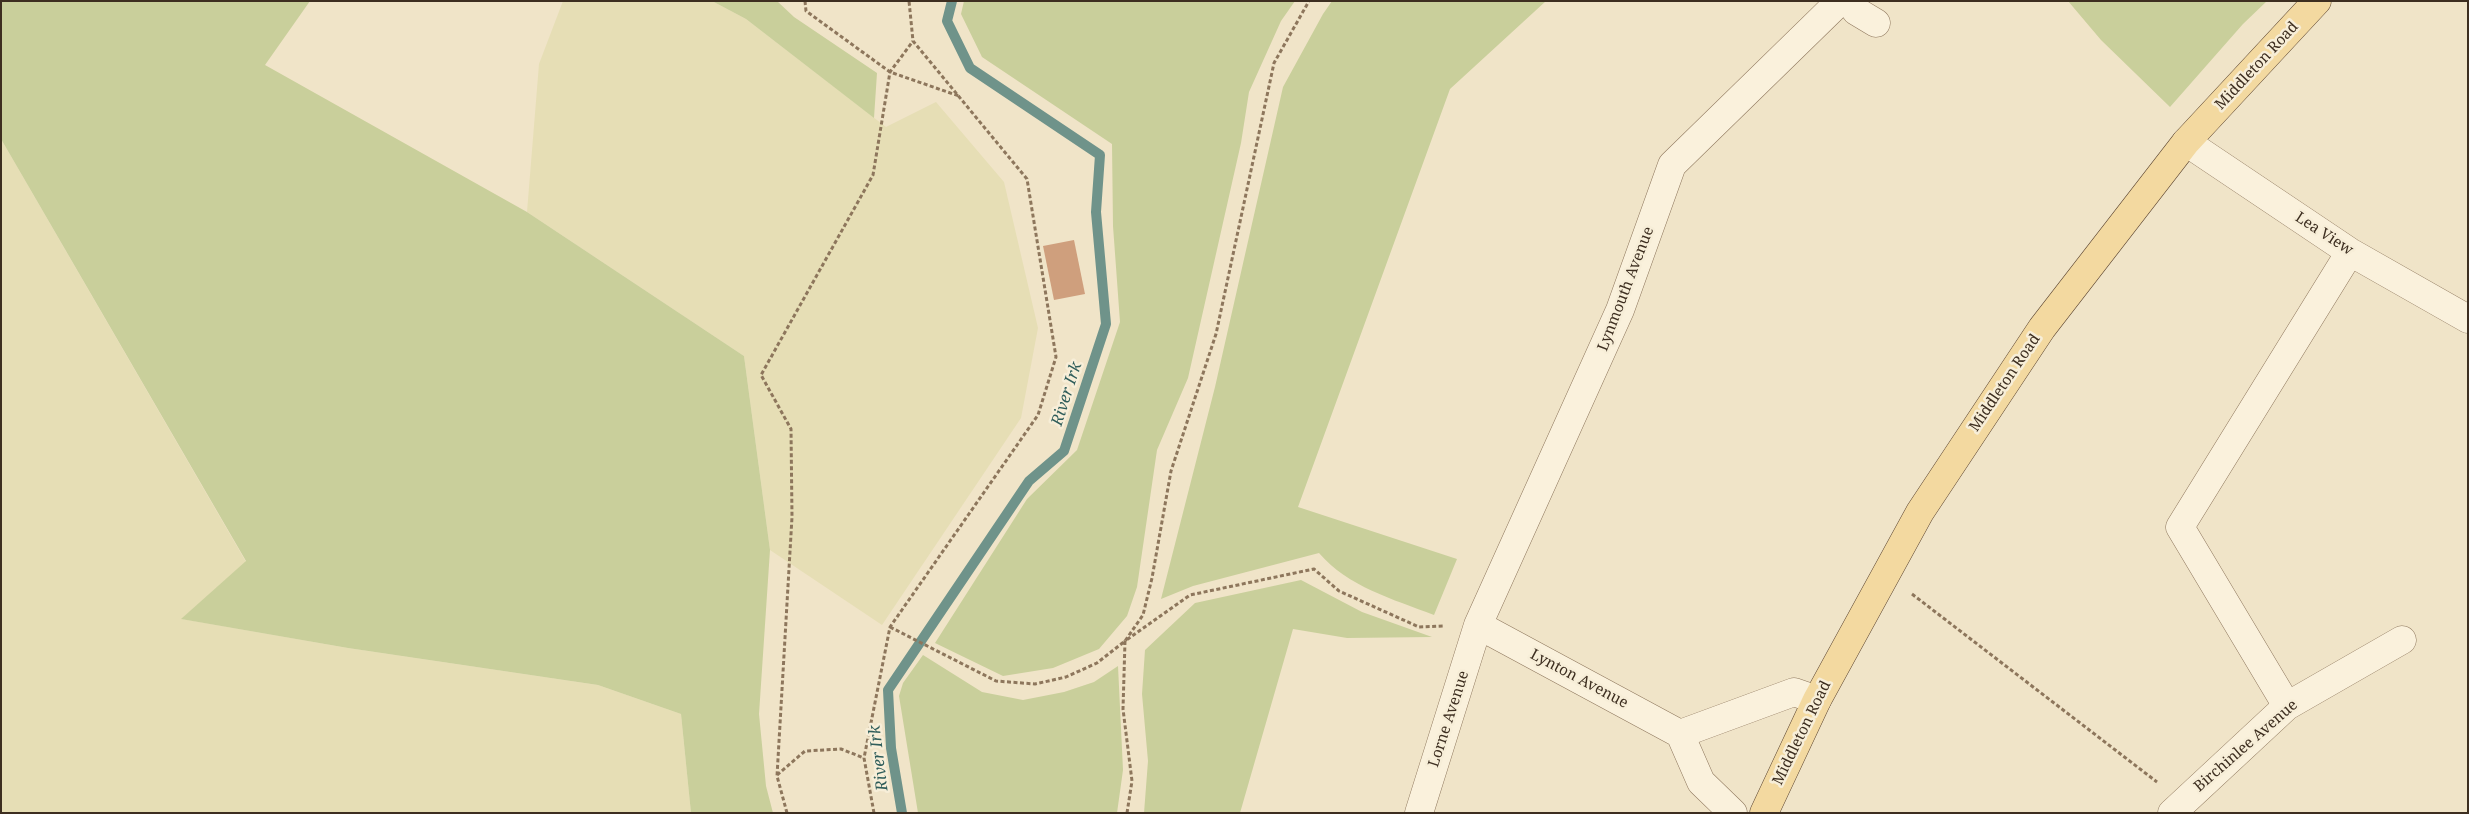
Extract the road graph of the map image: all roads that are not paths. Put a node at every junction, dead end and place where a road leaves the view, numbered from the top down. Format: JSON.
{"nodes":[{"id":1,"x":1840,"y":1,"type":"edge"},
{"id":2,"x":1850,"y":1,"type":"edge"},
{"id":3,"x":2317,"y":1,"type":"edge"},
{"id":4,"x":1876,"y":23,"type":"dead end"},
{"id":5,"x":2186,"y":142,"type":"junction"},
{"id":6,"x":2350,"y":252,"type":"junction"},
{"id":7,"x":2468,"y":318,"type":"edge"},
{"id":8,"x":1478,"y":625,"type":"junction"},
{"id":9,"x":2402,"y":640,"type":"dead end"},
{"id":10,"x":1817,"y":700,"type":"junction"},
{"id":11,"x":2287,"y":706,"type":"junction"},
{"id":12,"x":1680,"y":734,"type":"junction"},
{"id":13,"x":2178,"y":808,"type":"edge"},
{"id":14,"x":1419,"y":813,"type":"edge"},
{"id":15,"x":1733,"y":813,"type":"edge"},
{"id":16,"x":1764,"y":813,"type":"edge"}],
"edges":[{"from":1,"to":8,"type":"street","name":"Lynmouth Avenue"},
{"from":2,"to":4,"type":"street"},
{"from":3,"to":5,"type":"main road","name":"Middleton Road"},
{"from":5,"to":6,"type":"street","name":"Lea View"},
{"from":5,"to":10,"type":"main road","name":"Middleton Road"},
{"from":6,"to":7,"type":"street","name":"Lea View"},
{"from":6,"to":11,"type":"street"},
{"from":8,"to":12,"type":"street","name":"Lynton Avenue"},
{"from":8,"to":14,"type":"street","name":"Lorne Avenue"},
{"from":9,"to":11,"type":"street","name":"Birchinlee Avenue"},
{"from":10,"to":12,"type":"street"},
{"from":10,"to":16,"type":"main road","name":"Middleton Road"},
{"from":11,"to":13,"type":"street","name":"Birchinlee Avenue"},
{"from":12,"to":15,"type":"street"}]}
